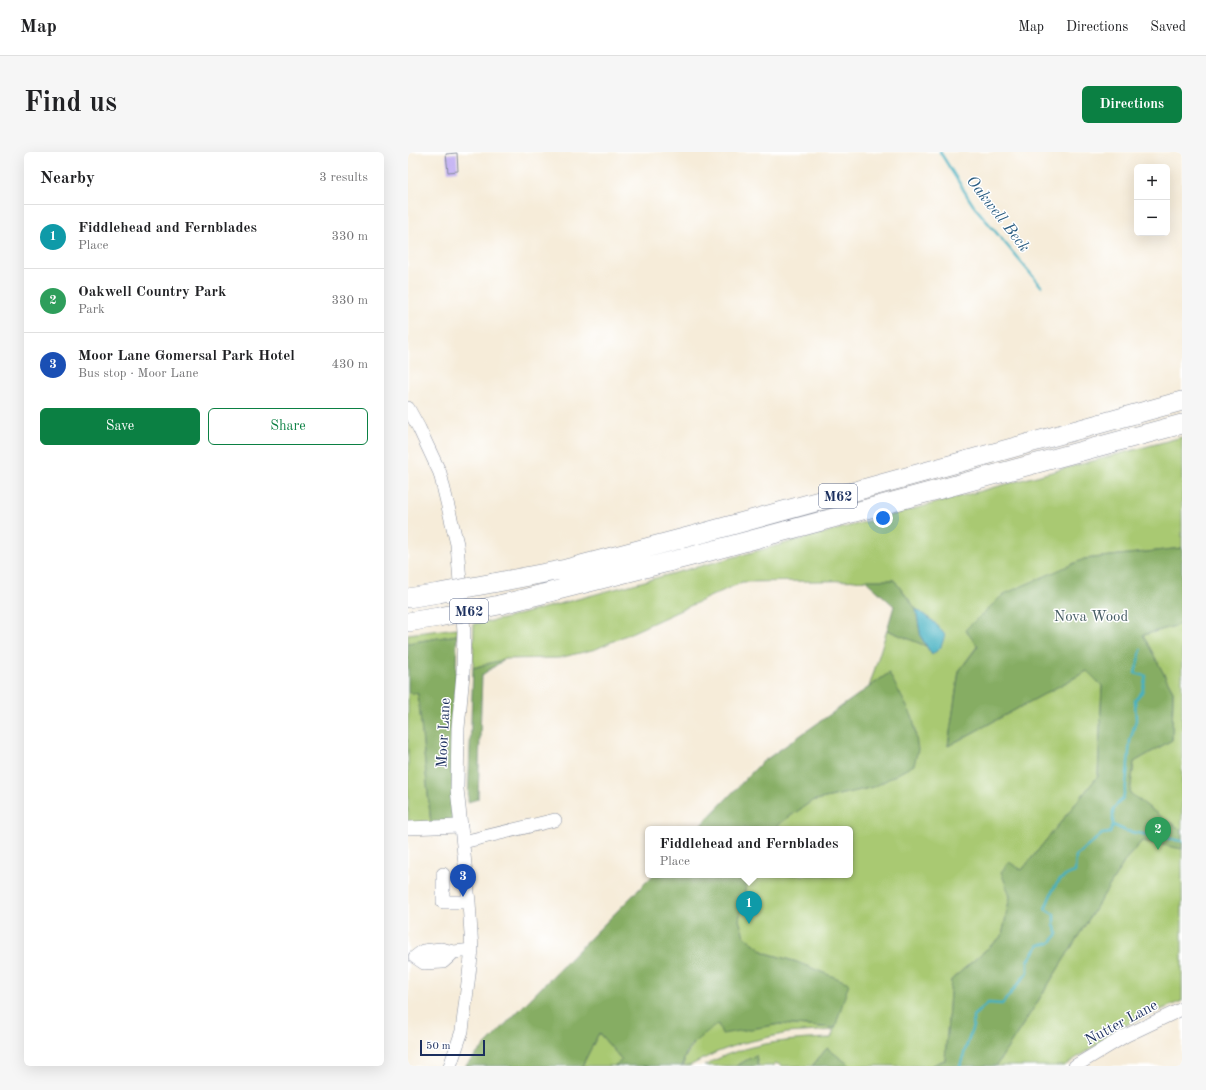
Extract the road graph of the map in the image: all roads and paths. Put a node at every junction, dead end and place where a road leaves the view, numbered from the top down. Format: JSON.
{"nodes":[{"id":1,"x":1182,"y":401,"type":"edge"},
{"id":2,"x":408,"y":408,"type":"edge"},
{"id":3,"x":1182,"y":424,"type":"edge"},
{"id":4,"x":408,"y":598,"type":"edge"},
{"id":5,"x":408,"y":622,"type":"edge"},
{"id":6,"x":555,"y":820,"type":"dead end"},
{"id":7,"x":460,"y":826,"type":"junction"},
{"id":8,"x":408,"y":828,"type":"edge"},
{"id":9,"x":463,"y":842,"type":"junction"},
{"id":10,"x":443,"y":874,"type":"dead end"},
{"id":11,"x":469,"y":902,"type":"junction"},
{"id":12,"x":472,"y":950,"type":"junction"},
{"id":13,"x":412,"y":958,"type":"edge"},
{"id":14,"x":1182,"y":1009,"type":"edge"},
{"id":15,"x":450,"y":1066,"type":"edge"},
{"id":16,"x":1075,"y":1066,"type":"edge"}],
"edges":[{"from":1,"to":4,"type":"highway","number":"M62","bridge":true},
{"from":2,"to":7,"type":"street","name":"Moor Lane"},
{"from":3,"to":5,"type":"highway","number":"M62","bridge":true},
{"from":6,"to":9,"type":"street"},
{"from":7,"to":8,"type":"street"},
{"from":7,"to":9,"type":"street","name":"Moor Lane"},
{"from":9,"to":11,"type":"street","name":"Moor Lane"},
{"from":10,"to":11,"type":"street"},
{"from":11,"to":12,"type":"street","name":"Moor Lane"},
{"from":12,"to":13,"type":"street"},
{"from":12,"to":15,"type":"street","name":"Moor Lane"},
{"from":14,"to":16,"type":"street","name":"Nutter Lane"}]}
